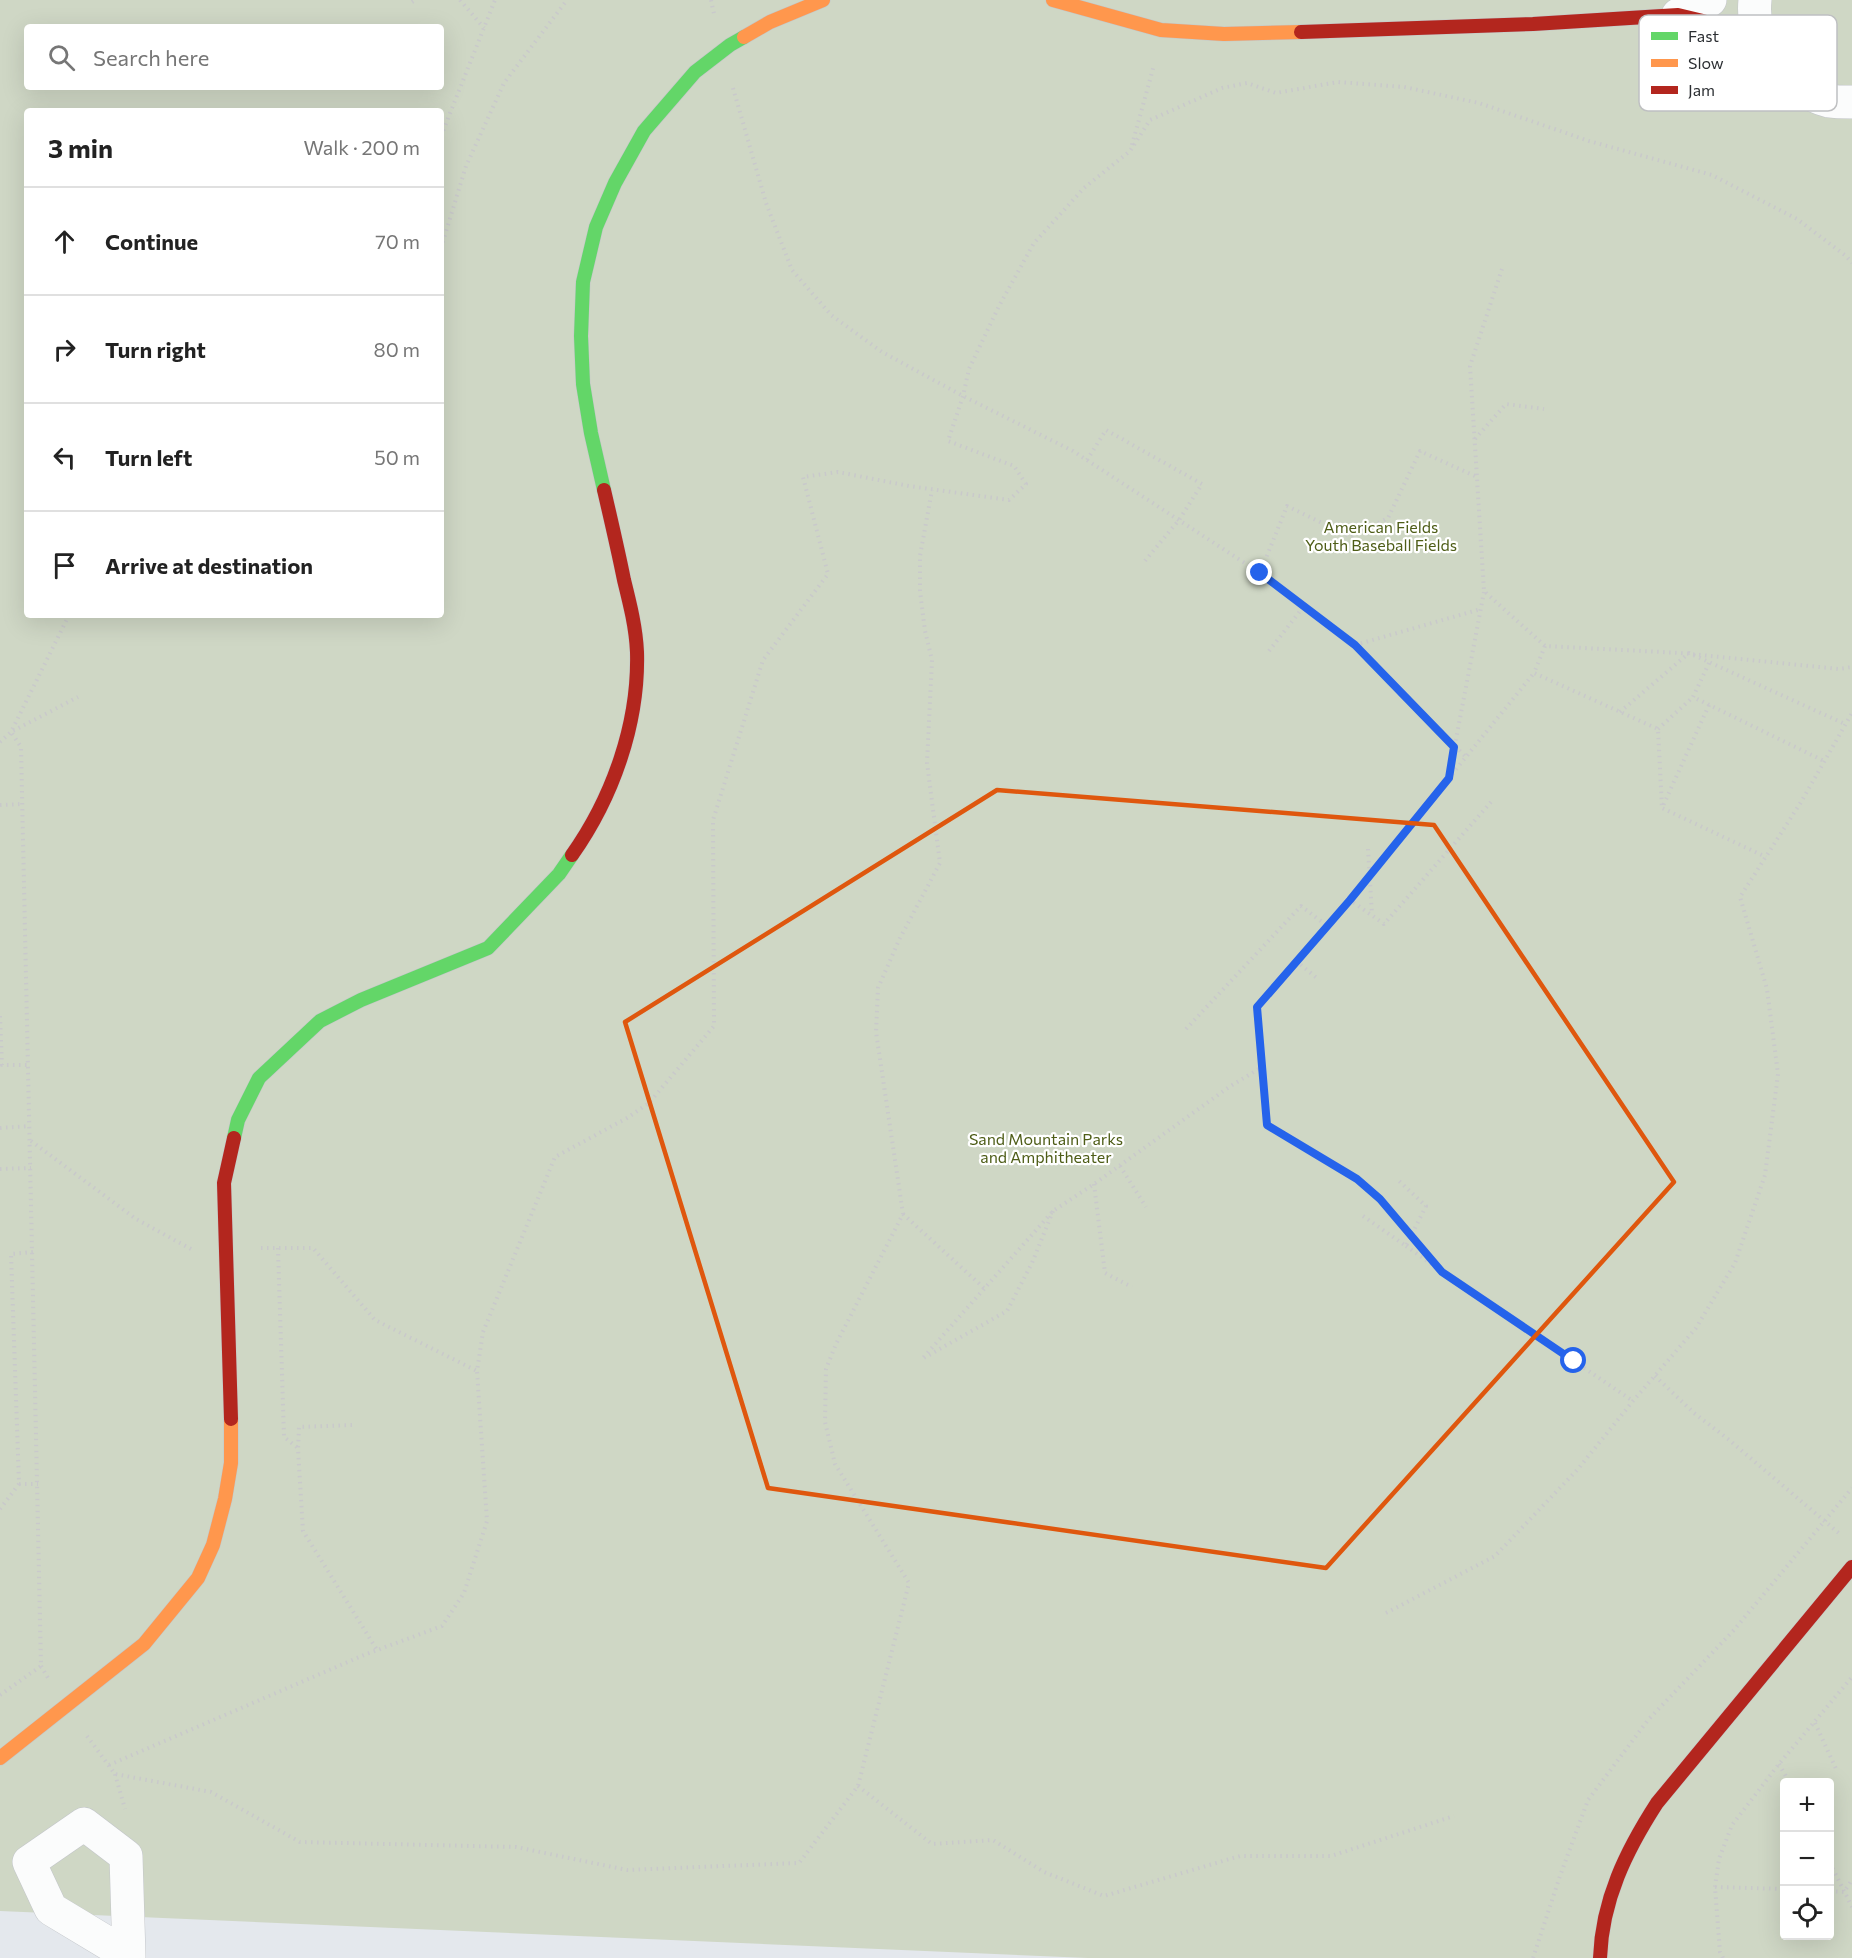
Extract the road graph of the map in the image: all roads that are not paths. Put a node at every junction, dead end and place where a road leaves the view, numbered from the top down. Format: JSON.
{"nodes":[{"id":1,"x":823,"y":0,"type":"edge"},
{"id":2,"x":1053,"y":0,"type":"edge"},
{"id":3,"x":1710,"y":0,"type":"edge"},
{"id":4,"x":1755,"y":0,"type":"edge"},
{"id":5,"x":1678,"y":15,"type":"edge"},
{"id":6,"x":1755,"y":15,"type":"edge"},
{"id":7,"x":1639,"y":17,"type":"edge"},
{"id":8,"x":1837,"y":101,"type":"edge"},
{"id":9,"x":1852,"y":102,"type":"edge"},
{"id":10,"x":1852,"y":1567,"type":"edge"},
{"id":11,"x":0,"y":1758,"type":"edge"},
{"id":12,"x":129,"y":1957,"type":"edge"},
{"id":13,"x":1600,"y":1958,"type":"edge"}],
"edges":[{"from":1,"to":11,"type":"street"},
{"from":2,"to":7,"type":"street"},
{"from":3,"to":5,"type":"street"},
{"from":4,"to":6,"type":"street"},
{"from":8,"to":9,"type":"street"},
{"from":10,"to":13,"type":"street"},
{"from":12,"to":12,"type":"street"}]}
